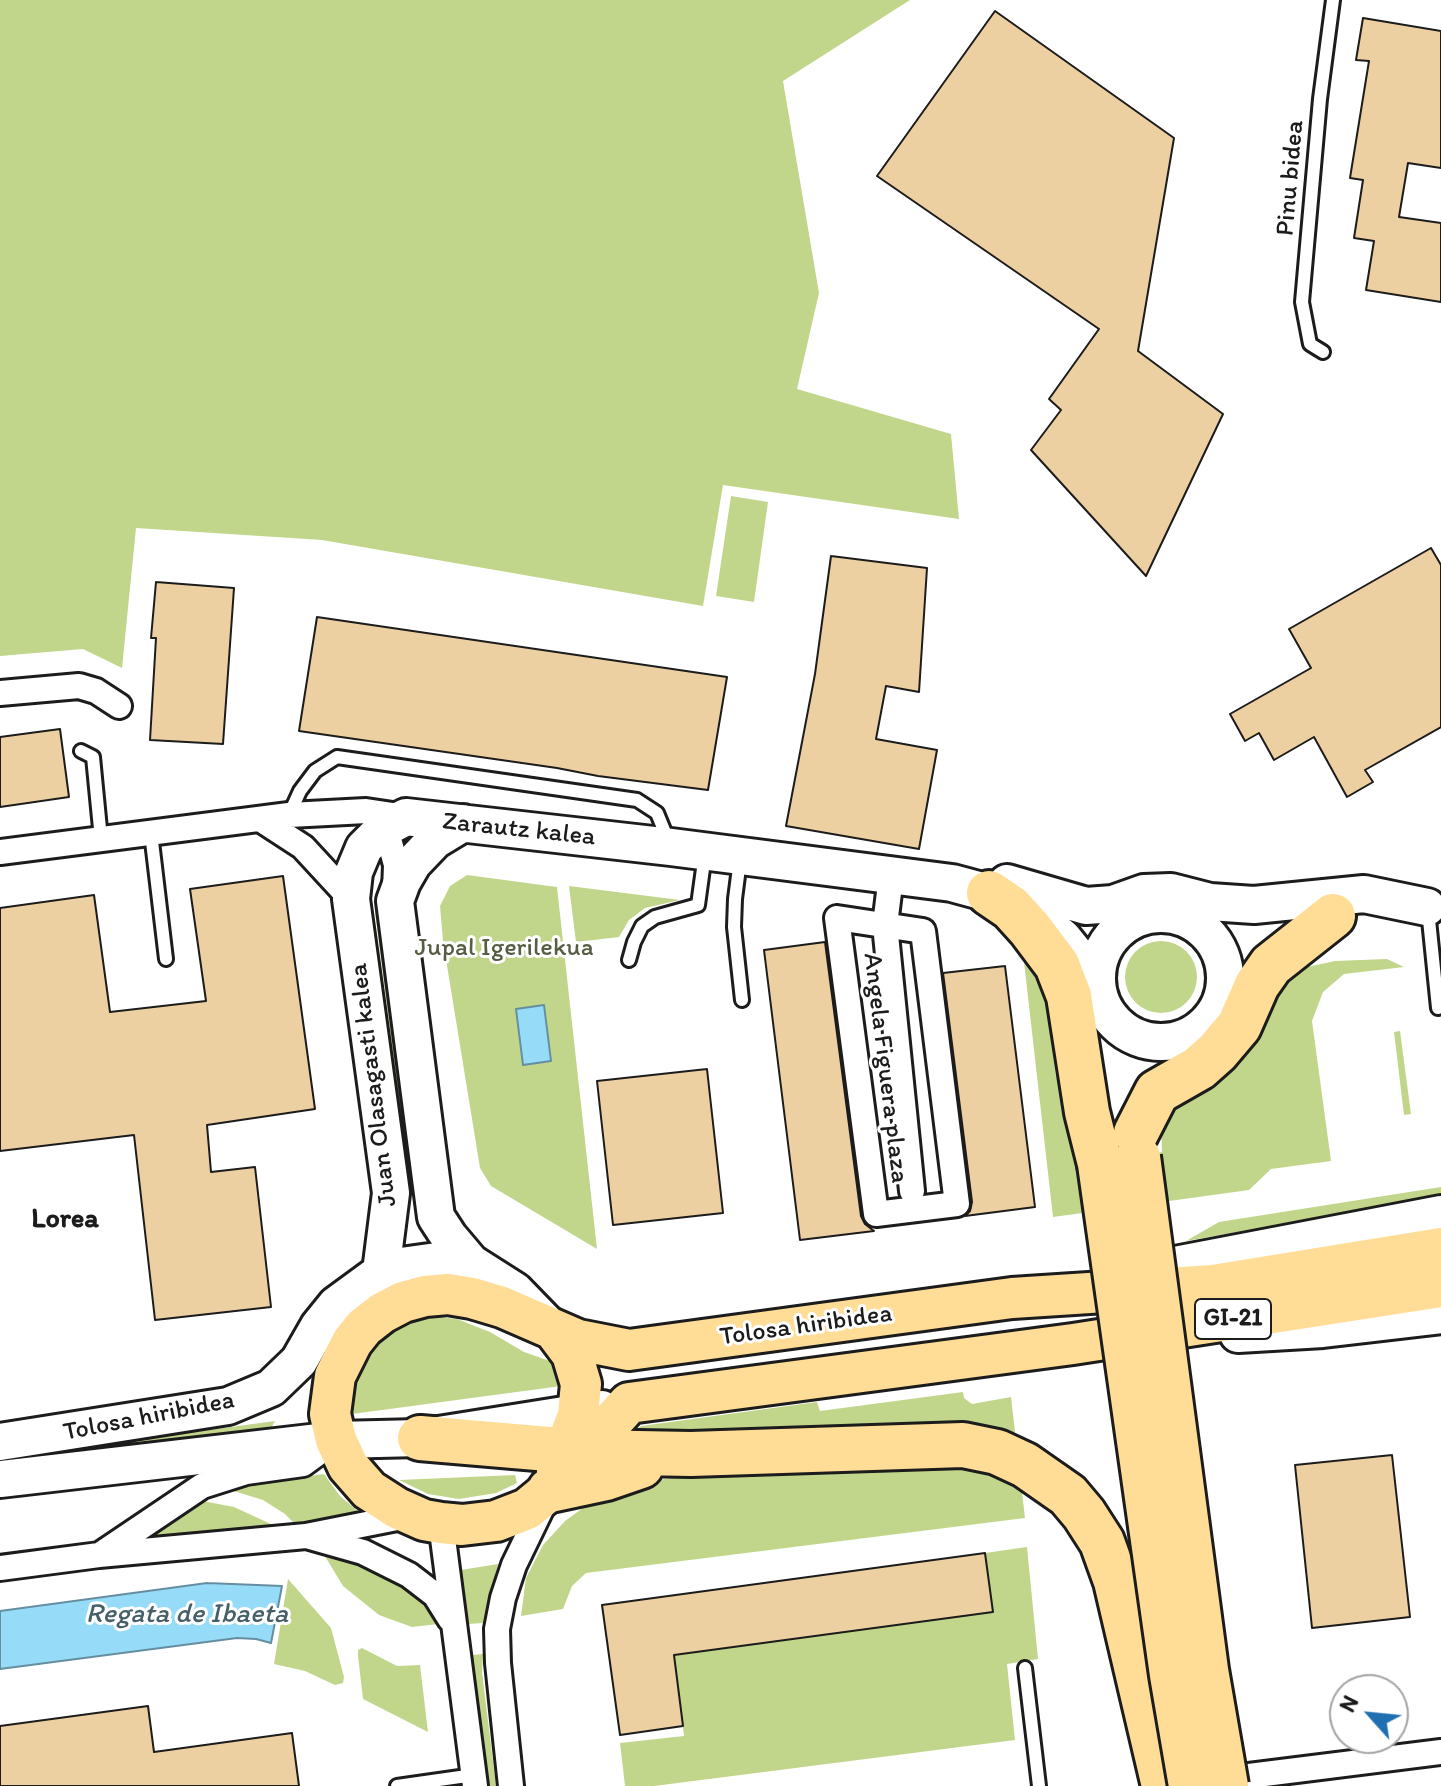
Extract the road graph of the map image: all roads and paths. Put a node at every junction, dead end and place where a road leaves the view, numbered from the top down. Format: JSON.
{"nodes":[{"id":1,"x":1333,"y":0,"type":"edge"},
{"id":2,"x":1323,"y":352,"type":"dead end"},
{"id":3,"x":0,"y":693,"type":"edge"},
{"id":4,"x":119,"y":706,"type":"dead end"},
{"id":5,"x":81,"y":751,"type":"dead end"},
{"id":6,"x":289,"y":815,"type":"junction"},
{"id":7,"x":260,"y":819,"type":"junction"},
{"id":8,"x":385,"y":819,"type":"junction"},
{"id":9,"x":463,"y":823,"type":"junction"},
{"id":10,"x":151,"y":833,"type":"junction"},
{"id":11,"x":101,"y":839,"type":"junction"},
{"id":12,"x":688,"y":849,"type":"junction"},
{"id":13,"x":0,"y":852,"type":"edge"},
{"id":14,"x":741,"y":856,"type":"junction"},
{"id":15,"x":891,"y":876,"type":"junction"},
{"id":16,"x":940,"y":882,"type":"junction"},
{"id":17,"x":989,"y":893,"type":"junction"},
{"id":18,"x":351,"y":899,"type":"junction"},
{"id":19,"x":395,"y":901,"type":"junction"},
{"id":20,"x":1434,"y":907,"type":"edge"},
{"id":21,"x":1033,"y":913,"type":"junction"},
{"id":22,"x":1333,"y":916,"type":"junction"},
{"id":23,"x":1186,"y":918,"type":"junction"},
{"id":24,"x":1128,"y":922,"type":"junction"},
{"id":25,"x":885,"y":925,"type":"junction"},
{"id":26,"x":166,"y":959,"type":"dead end"},
{"id":27,"x":629,"y":960,"type":"dead end"},
{"id":28,"x":1099,"y":994,"type":"junction"},
{"id":29,"x":742,"y":1000,"type":"dead end"},
{"id":30,"x":1438,"y":1008,"type":"dead end"},
{"id":31,"x":1209,"y":1017,"type":"junction"},
{"id":32,"x":1125,"y":1151,"type":"junction"},
{"id":33,"x":912,"y":1191,"type":"dead end"},
{"id":34,"x":1441,"y":1214,"type":"edge"},
{"id":35,"x":1441,"y":1248,"type":"edge"},
{"id":36,"x":471,"y":1263,"type":"junction"},
{"id":37,"x":381,"y":1272,"type":"junction"},
{"id":38,"x":1441,"y":1287,"type":"edge"},
{"id":39,"x":1012,"y":1298,"type":"junction"},
{"id":40,"x":1441,"y":1315,"type":"edge"},
{"id":41,"x":554,"y":1330,"type":"junction"},
{"id":42,"x":1073,"y":1344,"type":"junction"},
{"id":43,"x":420,"y":1438,"type":"joint"},
{"id":44,"x":336,"y":1440,"type":"junction"},
{"id":45,"x":0,"y":1442,"type":"edge"},
{"id":46,"x":569,"y":1452,"type":"junction"},
{"id":47,"x":0,"y":1479,"type":"edge"},
{"id":48,"x":426,"y":1519,"type":"junction"},
{"id":49,"x":306,"y":1536,"type":"junction"},
{"id":50,"x":99,"y":1555,"type":"junction"},
{"id":51,"x":0,"y":1568,"type":"edge"},
{"id":52,"x":455,"y":1628,"type":"junction"},
{"id":53,"x":1025,"y":1668,"type":"dead end"},
{"id":54,"x":1441,"y":1752,"type":"edge"},
{"id":55,"x":474,"y":1780,"type":"edge"},
{"id":56,"x":1208,"y":1781,"type":"edge"},
{"id":57,"x":397,"y":1786,"type":"edge"},
{"id":58,"x":511,"y":1786,"type":"edge"},
{"id":59,"x":1039,"y":1786,"type":"edge"},
{"id":60,"x":1166,"y":1786,"type":"edge"}],
"edges":[{"from":1,"to":2,"type":"lane","name":"Pinu bidea"},
{"from":3,"to":4,"type":"street"},
{"from":5,"to":11,"type":"lane"},
{"from":6,"to":7,"type":"street","name":"Zarautz kalea"},
{"from":6,"to":8,"type":"street","name":"Zarautz kalea"},
{"from":6,"to":12,"type":"lane"},
{"from":7,"to":10,"type":"street","name":"Zarautz kalea"},
{"from":7,"to":18,"type":"street"},
{"from":8,"to":9,"type":"street","name":"Zarautz kalea"},
{"from":8,"to":18,"type":"street","name":"Juan Olasagasti kalea"},
{"from":8,"to":19,"type":"street","name":"Juan Olasagasti kalea"},
{"from":9,"to":12,"type":"street","name":"Zarautz kalea"},
{"from":9,"to":19,"type":"street"},
{"from":10,"to":11,"type":"street","name":"Zarautz kalea"},
{"from":10,"to":26,"type":"lane"},
{"from":11,"to":13,"type":"street","name":"Zarautz kalea"},
{"from":12,"to":14,"type":"street","name":"Zarautz kalea"},
{"from":12,"to":27,"type":"lane"},
{"from":14,"to":15,"type":"street","name":"Zarautz kalea"},
{"from":14,"to":29,"type":"lane"},
{"from":15,"to":16,"type":"street","name":"Zarautz kalea"},
{"from":15,"to":25,"type":"street","name":"Angela Figuera plaza"},
{"from":16,"to":17,"type":"street","name":"Zarautz kalea"},
{"from":16,"to":20,"type":"street"},
{"from":17,"to":21,"type":"street","name":"Zarautz kalea"},
{"from":17,"to":32,"type":"highway"},
{"from":18,"to":37,"type":"street","name":"Juan Olasagasti kalea"},
{"from":19,"to":36,"type":"street","name":"Juan Olasagasti kalea"},
{"from":20,"to":22,"type":"street"},
{"from":20,"to":30,"type":"lane"},
{"from":21,"to":24,"type":"street","name":"Zarautz kalea"},
{"from":21,"to":28,"type":"street","name":"Zarautz kalea"},
{"from":22,"to":23,"type":"street"},
{"from":22,"to":31,"type":"street"},
{"from":22,"to":32,"type":"highway"},
{"from":23,"to":24,"type":"street"},
{"from":23,"to":31,"type":"street"},
{"from":24,"to":28,"type":"street"},
{"from":25,"to":25,"type":"street","name":"Angela Figuera plaza"},
{"from":25,"to":33,"type":"street","name":"Angela Figuera plaza"},
{"from":28,"to":31,"type":"street"},
{"from":28,"to":32,"type":"highway"},
{"from":31,"to":32,"type":"highway"},
{"from":32,"to":56,"type":"highway","bridge":true},
{"from":34,"to":39,"type":"street","name":"Tolosa hiribidea"},
{"from":35,"to":39,"type":"main road","name":"Tolosa hiribidea","number":"GI-21"},
{"from":36,"to":37,"type":"street","name":"Tolosa hiribidea"},
{"from":36,"to":41,"type":"street","name":"Tolosa hiribidea"},
{"from":37,"to":45,"type":"street","name":"Tolosa hiribidea"},
{"from":38,"to":42,"type":"main road","name":"Tolosa hiribidea","number":"GI-21"},
{"from":39,"to":41,"type":"main road","name":"Tolosa hiribidea"},
{"from":40,"to":42,"type":"street","name":"Tolosa hiribidea"},
{"from":41,"to":44,"type":"main road","name":"Tolosa hiribidea"},
{"from":41,"to":46,"type":"main road"},
{"from":42,"to":46,"type":"main road","name":"Tolosa hiribidea"},
{"from":43,"to":44,"type":"street","name":"Tolosa hiribidea"},
{"from":43,"to":46,"type":"highway"},
{"from":44,"to":47,"type":"street","name":"Tolosa hiribidea"},
{"from":44,"to":48,"type":"main road","name":"Tolosa hiribidea"},
{"from":44,"to":50,"type":"street","name":"Tolosa hiribidea"},
{"from":46,"to":48,"type":"main road","name":"Tolosa hiribidea"},
{"from":46,"to":58,"type":"street"},
{"from":46,"to":60,"type":"highway"},
{"from":48,"to":49,"type":"street","name":"Tolosa hiribidea"},
{"from":48,"to":52,"type":"street"},
{"from":49,"to":50,"type":"street","name":"Tolosa hiribidea"},
{"from":49,"to":52,"type":"street","name":"Tolosa hiribidea"},
{"from":50,"to":51,"type":"street","name":"Tolosa hiribidea"},
{"from":52,"to":55,"type":"street"},
{"from":53,"to":59,"type":"lane"},
{"from":54,"to":56,"type":"street"},
{"from":55,"to":57,"type":"lane"},
{"from":56,"to":60,"type":"street"}]}
